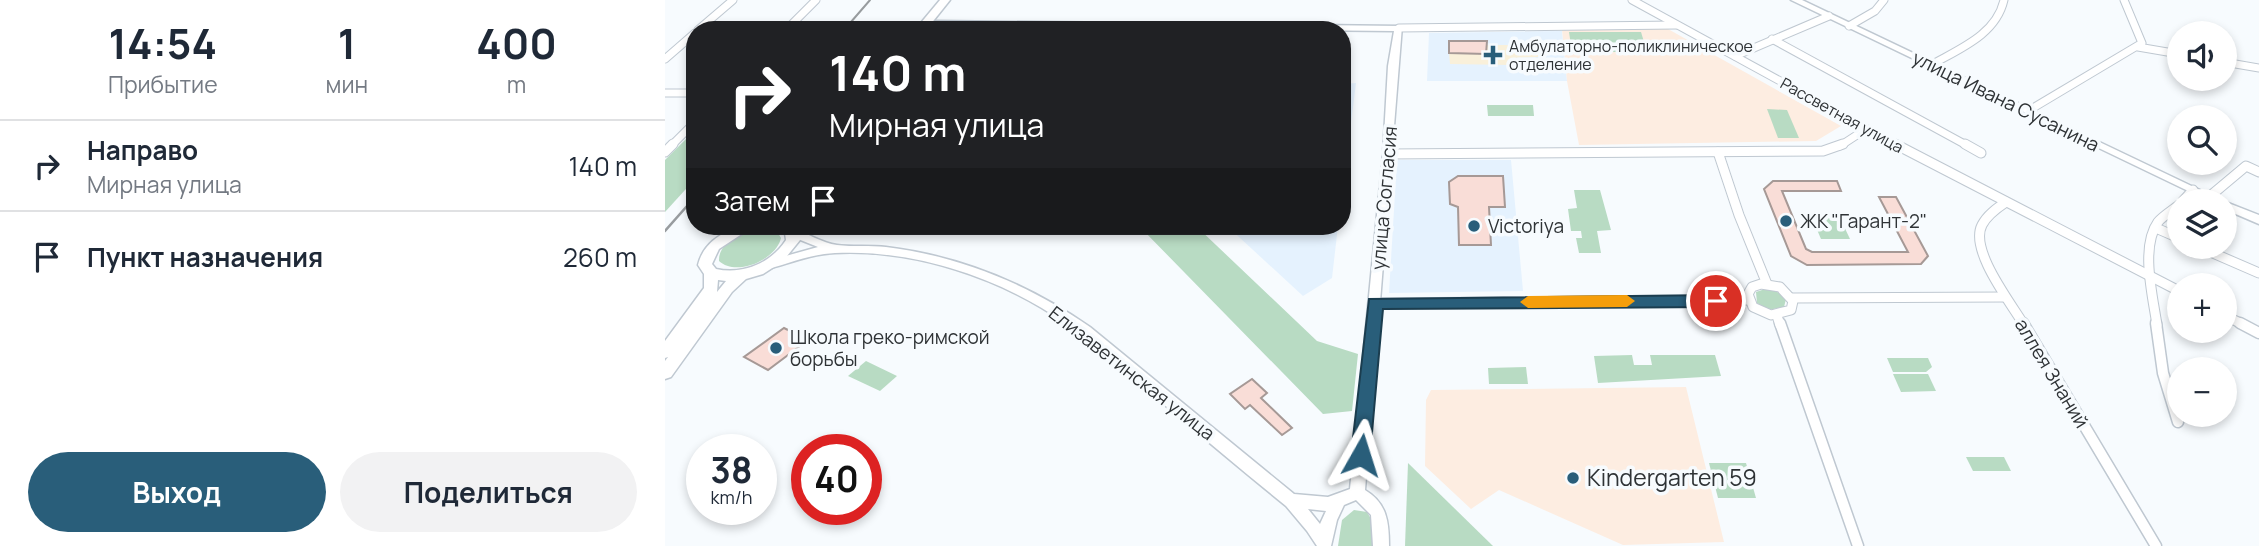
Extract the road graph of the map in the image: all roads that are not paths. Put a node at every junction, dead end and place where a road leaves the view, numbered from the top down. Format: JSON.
{"nodes":[{"id":1,"x":733,"y":0,"type":"edge"},
{"id":2,"x":816,"y":0,"type":"edge"},
{"id":3,"x":945,"y":0,"type":"edge"},
{"id":4,"x":954,"y":0,"type":"edge"},
{"id":5,"x":1632,"y":0,"type":"edge"},
{"id":6,"x":1795,"y":0,"type":"edge"},
{"id":7,"x":1885,"y":0,"type":"edge"},
{"id":8,"x":2004,"y":0,"type":"edge"},
{"id":9,"x":2124,"y":0,"type":"edge"},
{"id":10,"x":1829,"y":16,"type":"junction"},
{"id":11,"x":709,"y":21,"type":"edge"},
{"id":12,"x":795,"y":21,"type":"edge"},
{"id":13,"x":928,"y":21,"type":"edge"},
{"id":14,"x":937,"y":21,"type":"edge"},
{"id":15,"x":1678,"y":25,"type":"junction"},
{"id":16,"x":1849,"y":26,"type":"junction"},
{"id":17,"x":1351,"y":28,"type":"edge"},
{"id":18,"x":1399,"y":28,"type":"junction"},
{"id":19,"x":1772,"y":39,"type":"junction"},
{"id":20,"x":686,"y":41,"type":"edge"},
{"id":21,"x":2138,"y":47,"type":"junction"},
{"id":22,"x":2167,"y":52,"type":"edge"},
{"id":23,"x":1735,"y":56,"type":"junction"},
{"id":24,"x":665,"y":59,"type":"edge"},
{"id":25,"x":2237,"y":64,"type":"edge"},
{"id":26,"x":1931,"y":65,"type":"junction"},
{"id":27,"x":2259,"y":68,"type":"edge"},
{"id":28,"x":665,"y":93,"type":"edge"},
{"id":29,"x":686,"y":93,"type":"edge"},
{"id":30,"x":2028,"y":111,"type":"junction"},
{"id":31,"x":1866,"y":129,"type":"junction"},
{"id":32,"x":686,"y":131,"type":"edge"},
{"id":33,"x":665,"y":152,"type":"edge"},
{"id":34,"x":1718,"y":152,"type":"junction"},
{"id":35,"x":1981,"y":153,"type":"dead end"},
{"id":36,"x":1388,"y":154,"type":"junction"},
{"id":37,"x":2259,"y":172,"type":"edge"},
{"id":38,"x":2191,"y":189,"type":"edge"},
{"id":39,"x":2224,"y":189,"type":"edge"},
{"id":40,"x":2006,"y":202,"type":"junction"},
{"id":41,"x":2237,"y":210,"type":"edge"},
{"id":42,"x":2167,"y":217,"type":"edge"},
{"id":43,"x":2259,"y":220,"type":"edge"},
{"id":44,"x":2156,"y":228,"type":"junction"},
{"id":45,"x":2167,"y":233,"type":"edge"},
{"id":46,"x":731,"y":235,"type":"edge"},
{"id":47,"x":790,"y":235,"type":"edge"},
{"id":48,"x":803,"y":235,"type":"edge"},
{"id":49,"x":836,"y":249,"type":"junction"},
{"id":50,"x":2227,"y":259,"type":"edge"},
{"id":51,"x":767,"y":265,"type":"junction"},
{"id":52,"x":711,"y":273,"type":"junction"},
{"id":53,"x":2259,"y":273,"type":"edge"},
{"id":54,"x":743,"y":274,"type":"junction"},
{"id":55,"x":2149,"y":276,"type":"junction"},
{"id":56,"x":1767,"y":284,"type":"junction"},
{"id":57,"x":2167,"y":285,"type":"edge"},
{"id":58,"x":2005,"y":297,"type":"junction"},
{"id":59,"x":1792,"y":298,"type":"junction"},
{"id":60,"x":1749,"y":300,"type":"junction"},
{"id":61,"x":1375,"y":303,"type":"junction"},
{"id":62,"x":1777,"y":316,"type":"junction"},
{"id":63,"x":2237,"y":322,"type":"edge"},
{"id":64,"x":2259,"y":333,"type":"edge"},
{"id":65,"x":665,"y":352,"type":"edge"},
{"id":66,"x":665,"y":373,"type":"edge"},
{"id":67,"x":2167,"y":386,"type":"edge"},
{"id":68,"x":1357,"y":494,"type":"junction"},
{"id":69,"x":1291,"y":501,"type":"junction"},
{"id":70,"x":1338,"y":501,"type":"junction"},
{"id":71,"x":1324,"y":545,"type":"edge"},
{"id":72,"x":1381,"y":546,"type":"edge"},
{"id":73,"x":1858,"y":546,"type":"edge"},
{"id":74,"x":2157,"y":546,"type":"edge"}],
"edges":[{"from":1,"to":11,"type":"street"},
{"from":2,"to":12,"type":"street"},
{"from":3,"to":13,"type":"main road"},
{"from":4,"to":14,"type":"main road"},
{"from":5,"to":15,"type":"street","name":"Рассветная улица"},
{"from":6,"to":10,"type":"main road","name":"улица Ивана Сусанина"},
{"from":7,"to":16,"type":"street"},
{"from":8,"to":26,"type":"street"},
{"from":9,"to":21,"type":"street"},
{"from":10,"to":16,"type":"main road","name":"улица Ивана Сусанина"},
{"from":10,"to":19,"type":"street"},
{"from":15,"to":18,"type":"street"},
{"from":15,"to":23,"type":"street","name":"Рассветная улица"},
{"from":16,"to":26,"type":"street","name":"улица Ивана Сусанина"},
{"from":17,"to":18,"type":"main road"},
{"from":18,"to":36,"type":"main road","name":"улица Согласия"},
{"from":19,"to":23,"type":"street"},
{"from":19,"to":35,"type":"street"},
{"from":20,"to":24,"type":"street"},
{"from":21,"to":22,"type":"street"},
{"from":21,"to":30,"type":"street"},
{"from":23,"to":31,"type":"street","name":"Рассветная улица"},
{"from":25,"to":27,"type":"street"},
{"from":26,"to":30,"type":"main road","name":"улица Ивана Сусанина"},
{"from":28,"to":29,"type":"street"},
{"from":30,"to":38,"type":"street","name":"улица Ивана Сусанина"},
{"from":31,"to":34,"type":"street"},
{"from":31,"to":40,"type":"street","name":"Рассветная улица"},
{"from":32,"to":33,"type":"street"},
{"from":34,"to":36,"type":"street"},
{"from":34,"to":56,"type":"street"},
{"from":36,"to":61,"type":"main road","name":"улица Согласия"},
{"from":37,"to":39,"type":"street"},
{"from":40,"to":55,"type":"street","name":"Рассветная улица"},
{"from":40,"to":58,"type":"street","name":"аллея Знаний"},
{"from":41,"to":43,"type":"main road"},
{"from":42,"to":44,"type":"street"},
{"from":44,"to":45,"type":"street"},
{"from":44,"to":55,"type":"street"},
{"from":46,"to":52,"type":"main road"},
{"from":47,"to":51,"type":"main road"},
{"from":48,"to":49,"type":"main road","name":"Елизаветинская улица"},
{"from":49,"to":51,"type":"main road","name":"Елизаветинская улица"},
{"from":49,"to":69,"type":"main road","name":"Елизаветинская улица"},
{"from":50,"to":53,"type":"street"},
{"from":51,"to":54,"type":"main road"},
{"from":52,"to":54,"type":"main road"},
{"from":52,"to":65,"type":"main road"},
{"from":54,"to":66,"type":"main road"},
{"from":55,"to":57,"type":"street"},
{"from":55,"to":67,"type":"street"},
{"from":56,"to":59,"type":"street"},
{"from":56,"to":60,"type":"street"},
{"from":58,"to":59,"type":"street"},
{"from":58,"to":74,"type":"street","name":"аллея Знаний"},
{"from":59,"to":62,"type":"street"},
{"from":60,"to":61,"type":"street"},
{"from":60,"to":62,"type":"street"},
{"from":61,"to":68,"type":"main road","name":"улица Согласия"},
{"from":62,"to":73,"type":"street"},
{"from":63,"to":64,"type":"street"},
{"from":68,"to":70,"type":"street"},
{"from":68,"to":72,"type":"main road"},
{"from":69,"to":70,"type":"main road"},
{"from":69,"to":71,"type":"street","name":"Елизаветинская улица"},
{"from":70,"to":71,"type":"main road"}]}
